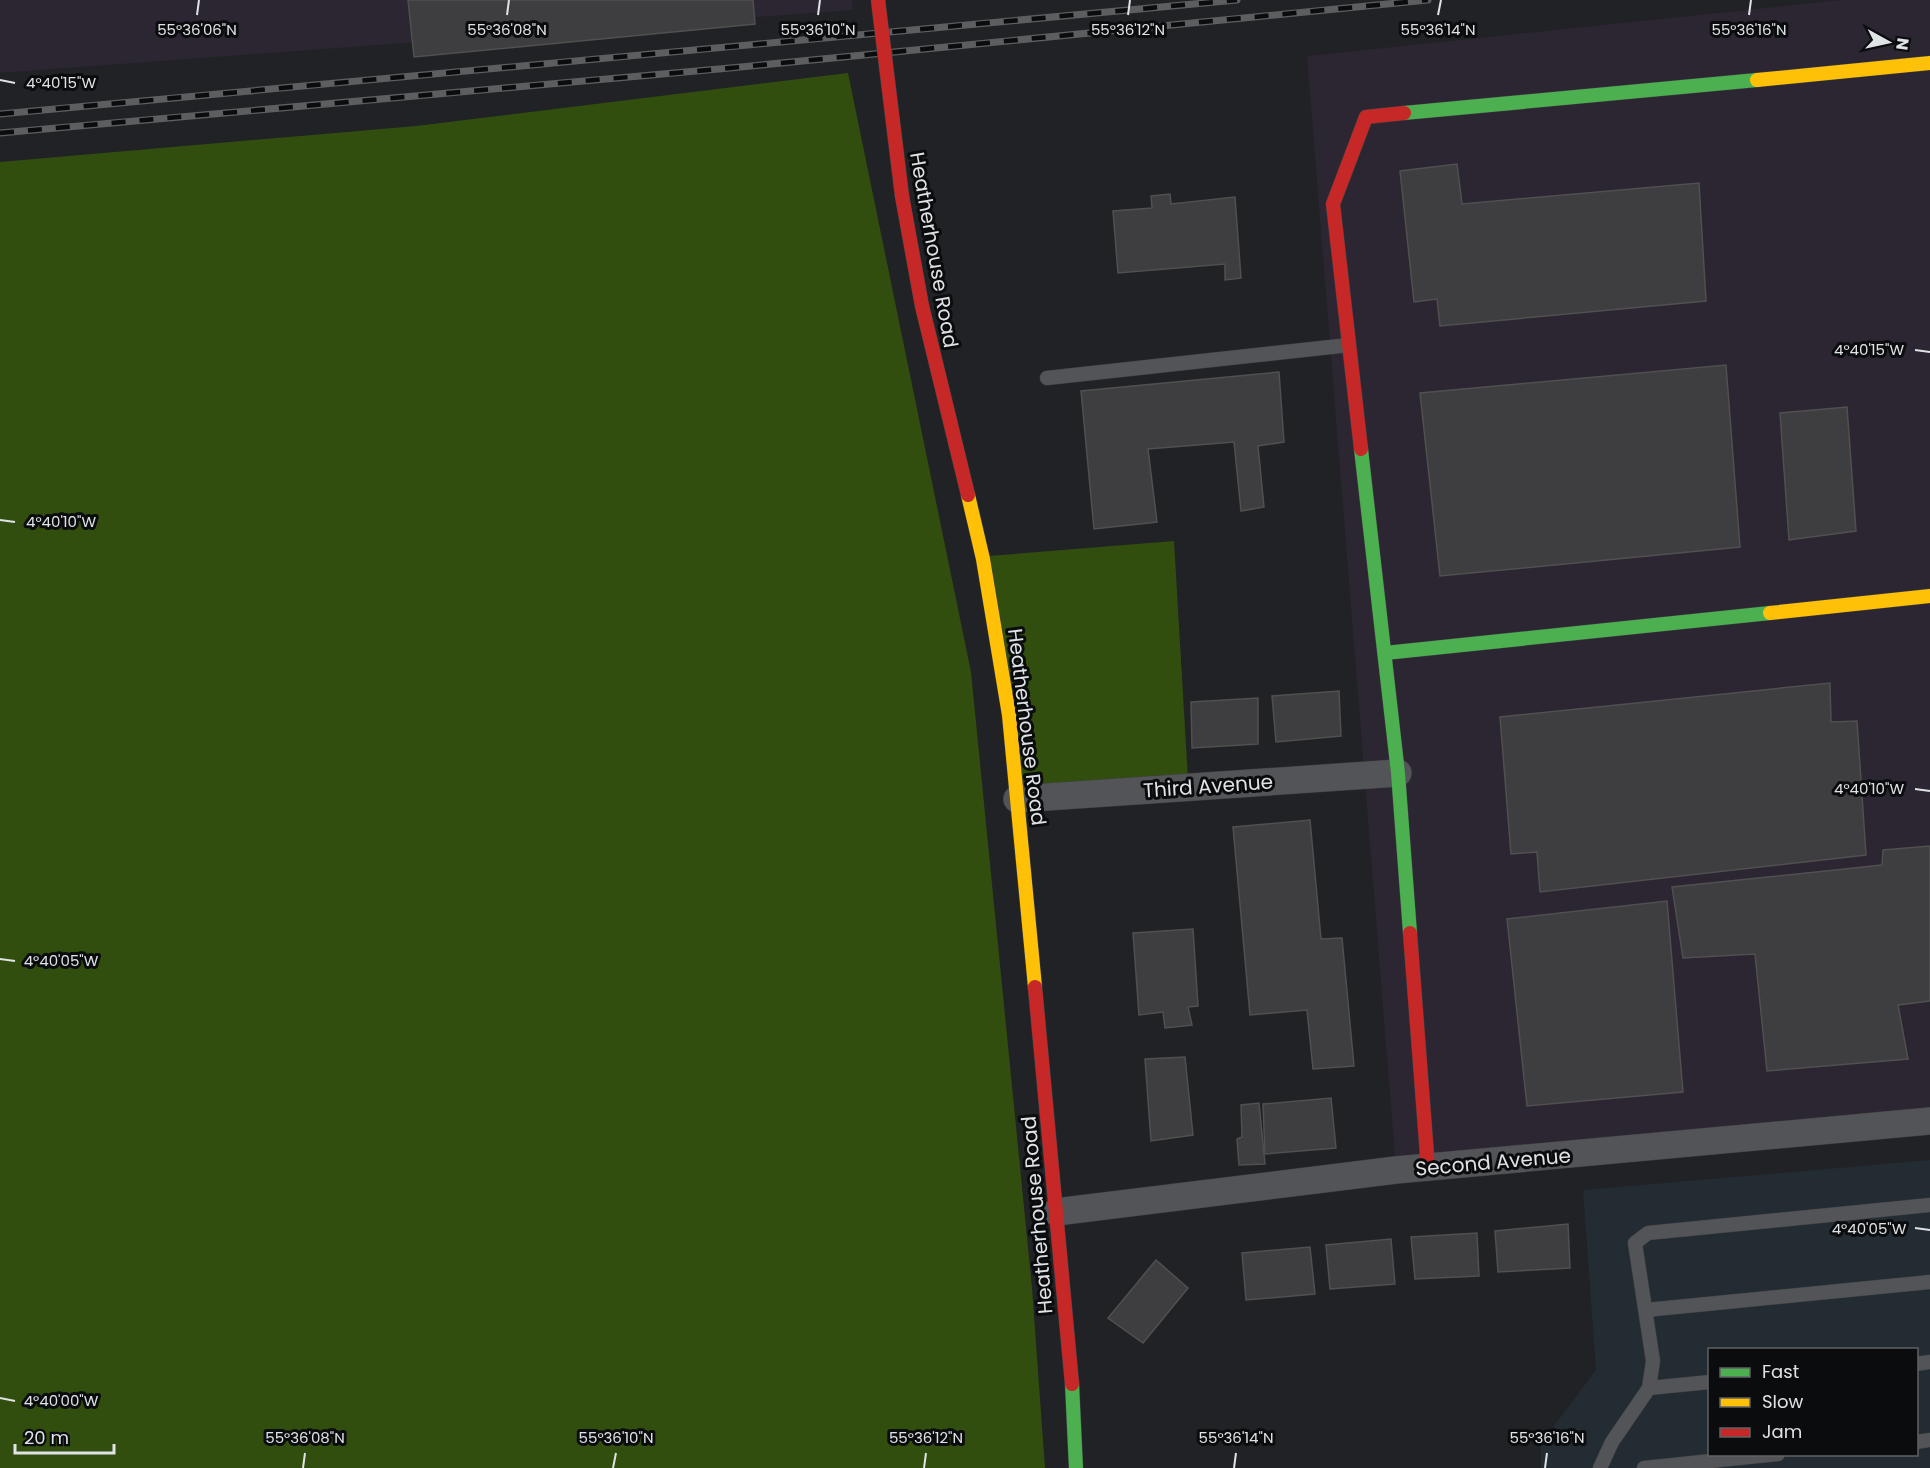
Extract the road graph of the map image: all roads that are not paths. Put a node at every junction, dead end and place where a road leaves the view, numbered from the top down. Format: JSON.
{"nodes":[{"id":1,"x":878,"y":0,"type":"edge"},
{"id":2,"x":1930,"y":63,"type":"edge"},
{"id":3,"x":1349,"y":345,"type":"junction"},
{"id":4,"x":1047,"y":378,"type":"dead end"},
{"id":5,"x":1930,"y":596,"type":"edge"},
{"id":6,"x":1385,"y":652,"type":"junction"},
{"id":7,"x":1398,"y":773,"type":"junction"},
{"id":8,"x":1017,"y":799,"type":"junction"},
{"id":9,"x":1930,"y":1121,"type":"edge"},
{"id":10,"x":1428,"y":1168,"type":"junction"},
{"id":11,"x":1930,"y":1205,"type":"edge"},
{"id":12,"x":1056,"y":1212,"type":"junction"},
{"id":13,"x":1930,"y":1282,"type":"edge"},
{"id":14,"x":1646,"y":1310,"type":"junction"},
{"id":15,"x":1708,"y":1382,"type":"edge"},
{"id":16,"x":1649,"y":1388,"type":"junction"},
{"id":17,"x":1769,"y":1456,"type":"edge"},
{"id":18,"x":1688,"y":1465,"type":"edge"},
{"id":19,"x":1076,"y":1468,"type":"edge"},
{"id":20,"x":1600,"y":1468,"type":"edge"},
{"id":21,"x":1644,"y":1468,"type":"edge"}],
"edges":[{"from":1,"to":8,"type":"street","name":"Heatherhouse Road","bridge":true},
{"from":2,"to":3,"type":"street"},
{"from":3,"to":4,"type":"lane"},
{"from":3,"to":6,"type":"street"},
{"from":5,"to":6,"type":"street"},
{"from":6,"to":7,"type":"street"},
{"from":7,"to":8,"type":"street","name":"Third Avenue"},
{"from":7,"to":10,"type":"street"},
{"from":8,"to":12,"type":"street","name":"Heatherhouse Road"},
{"from":9,"to":10,"type":"street","name":"Second Avenue"},
{"from":10,"to":12,"type":"street","name":"Second Avenue"},
{"from":11,"to":14,"type":"lane"},
{"from":12,"to":19,"type":"street","name":"Heatherhouse Road"},
{"from":13,"to":14,"type":"lane"},
{"from":14,"to":16,"type":"lane"},
{"from":15,"to":16,"type":"lane"},
{"from":16,"to":20,"type":"lane"},
{"from":17,"to":18,"type":"lane"},
{"from":18,"to":21,"type":"lane"}]}
